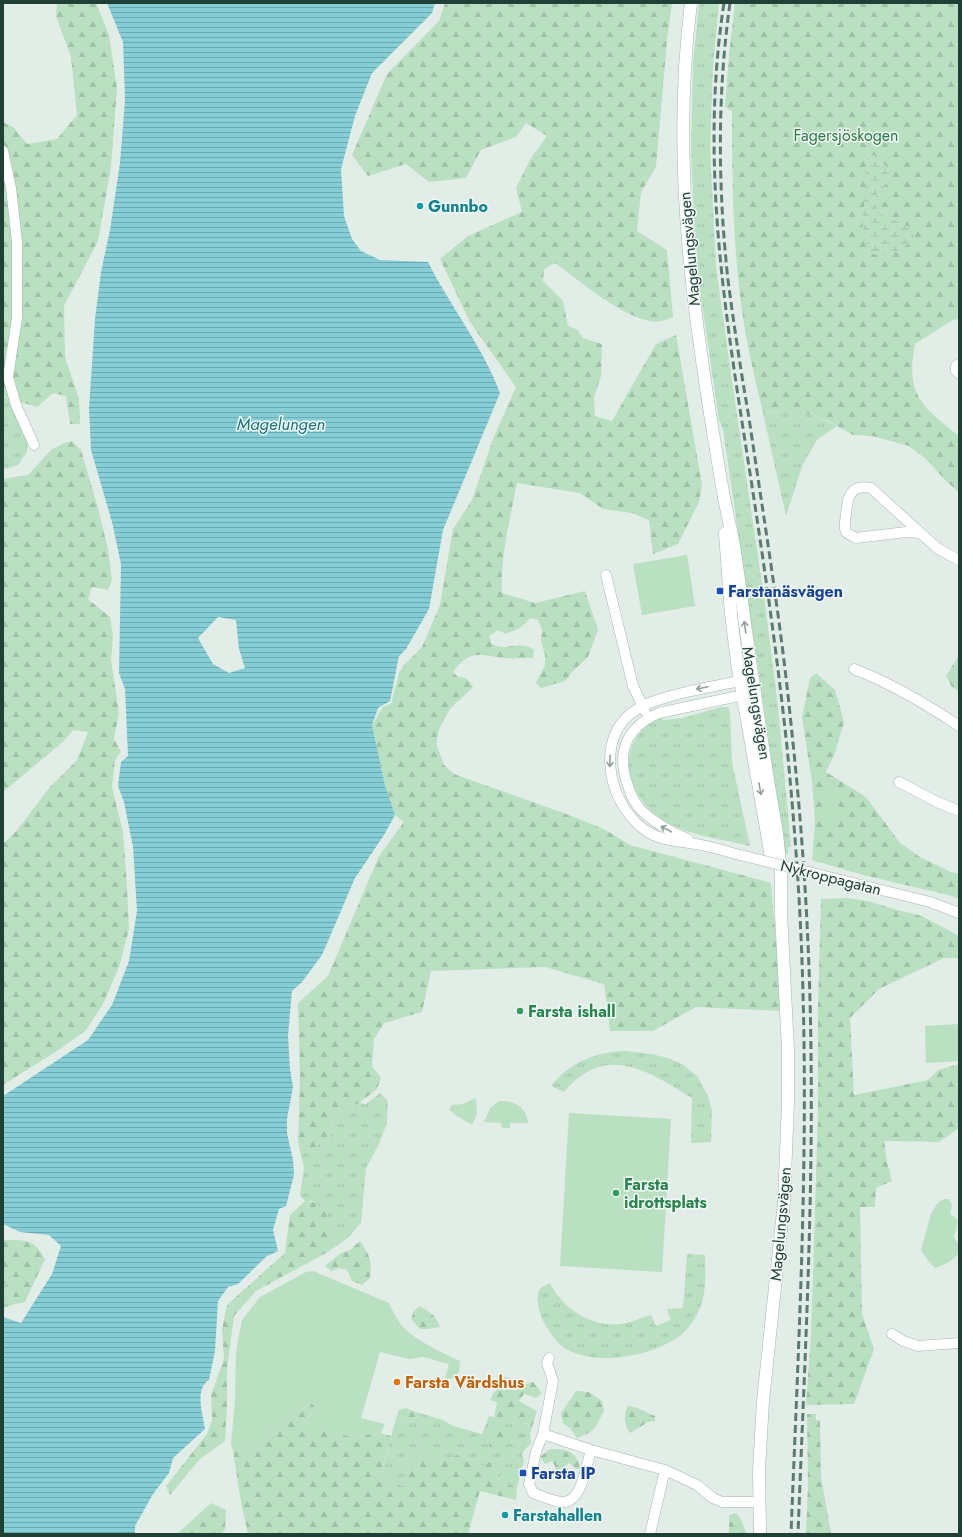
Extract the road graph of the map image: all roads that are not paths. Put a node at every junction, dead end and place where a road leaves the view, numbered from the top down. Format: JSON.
{"nodes":[{"id":1,"x":691,"y":3,"type":"edge"},
{"id":2,"x":3,"y":151,"type":"edge"},
{"id":3,"x":959,"y":364,"type":"edge"},
{"id":4,"x":959,"y":374,"type":"edge"},
{"id":5,"x":34,"y":445,"type":"dead end"},
{"id":6,"x":723,"y":494,"type":"junction"},
{"id":7,"x":920,"y":533,"type":"junction"},
{"id":8,"x":959,"y":560,"type":"edge"},
{"id":9,"x":606,"y":576,"type":"dead end"},
{"id":10,"x":854,"y":669,"type":"dead end"},
{"id":11,"x":753,"y":679,"type":"junction"},
{"id":12,"x":740,"y":681,"type":"junction"},
{"id":13,"x":749,"y":694,"type":"junction"},
{"id":14,"x":643,"y":706,"type":"junction"},
{"id":15,"x":648,"y":717,"type":"junction"},
{"id":16,"x":959,"y":726,"type":"edge"},
{"id":17,"x":899,"y":782,"type":"dead end"},
{"id":18,"x":959,"y":811,"type":"edge"},
{"id":19,"x":701,"y":845,"type":"junction"},
{"id":20,"x":959,"y":913,"type":"edge"},
{"id":21,"x":892,"y":1334,"type":"dead end"},
{"id":22,"x":959,"y":1343,"type":"edge"},
{"id":23,"x":549,"y":1358,"type":"dead end"},
{"id":24,"x":543,"y":1434,"type":"junction"},
{"id":25,"x":591,"y":1450,"type":"junction"},
{"id":26,"x":665,"y":1470,"type":"junction"},
{"id":27,"x":760,"y":1502,"type":"junction"},
{"id":28,"x":650,"y":1534,"type":"edge"},
{"id":29,"x":760,"y":1534,"type":"edge"}],
"edges":[{"from":1,"to":6,"type":"main road","name":"Magelungsvägen"},
{"from":2,"to":5,"type":"street"},
{"from":3,"to":4,"type":"street"},
{"from":11,"to":6,"type":"main road","name":"Magelungsvägen","one_way":true},
{"from":6,"to":12,"type":"main road","name":"Magelungsvägen"},
{"from":7,"to":7,"type":"street"},
{"from":7,"to":8,"type":"street"},
{"from":9,"to":14,"type":"street"},
{"from":10,"to":16,"type":"street"},
{"from":11,"to":12,"type":"main road"},
{"from":11,"to":13,"type":"main road","name":"Magelungsvägen"},
{"from":12,"to":13,"type":"main road","name":"Magelungsvägen"},
{"from":12,"to":14,"type":"street","name":"Nykroppagatan","one_way":true},
{"from":13,"to":15,"type":"street","name":"Nykroppagatan"},
{"from":13,"to":27,"type":"main road","name":"Magelungsvägen"},
{"from":14,"to":15,"type":"street"},
{"from":14,"to":19,"type":"street","name":"Nykroppagatan","one_way":true},
{"from":19,"to":15,"type":"street","name":"Nykroppagatan","one_way":true},
{"from":17,"to":18,"type":"street"},
{"from":19,"to":20,"type":"street","name":"Nykroppagatan","bridge":true},
{"from":21,"to":22,"type":"street"},
{"from":23,"to":24,"type":"street"},
{"from":24,"to":25,"type":"street"},
{"from":24,"to":25,"type":"street"},
{"from":25,"to":26,"type":"street"},
{"from":26,"to":27,"type":"street"},
{"from":26,"to":28,"type":"street"},
{"from":27,"to":29,"type":"main road","name":"Magelungsvägen"}]}
